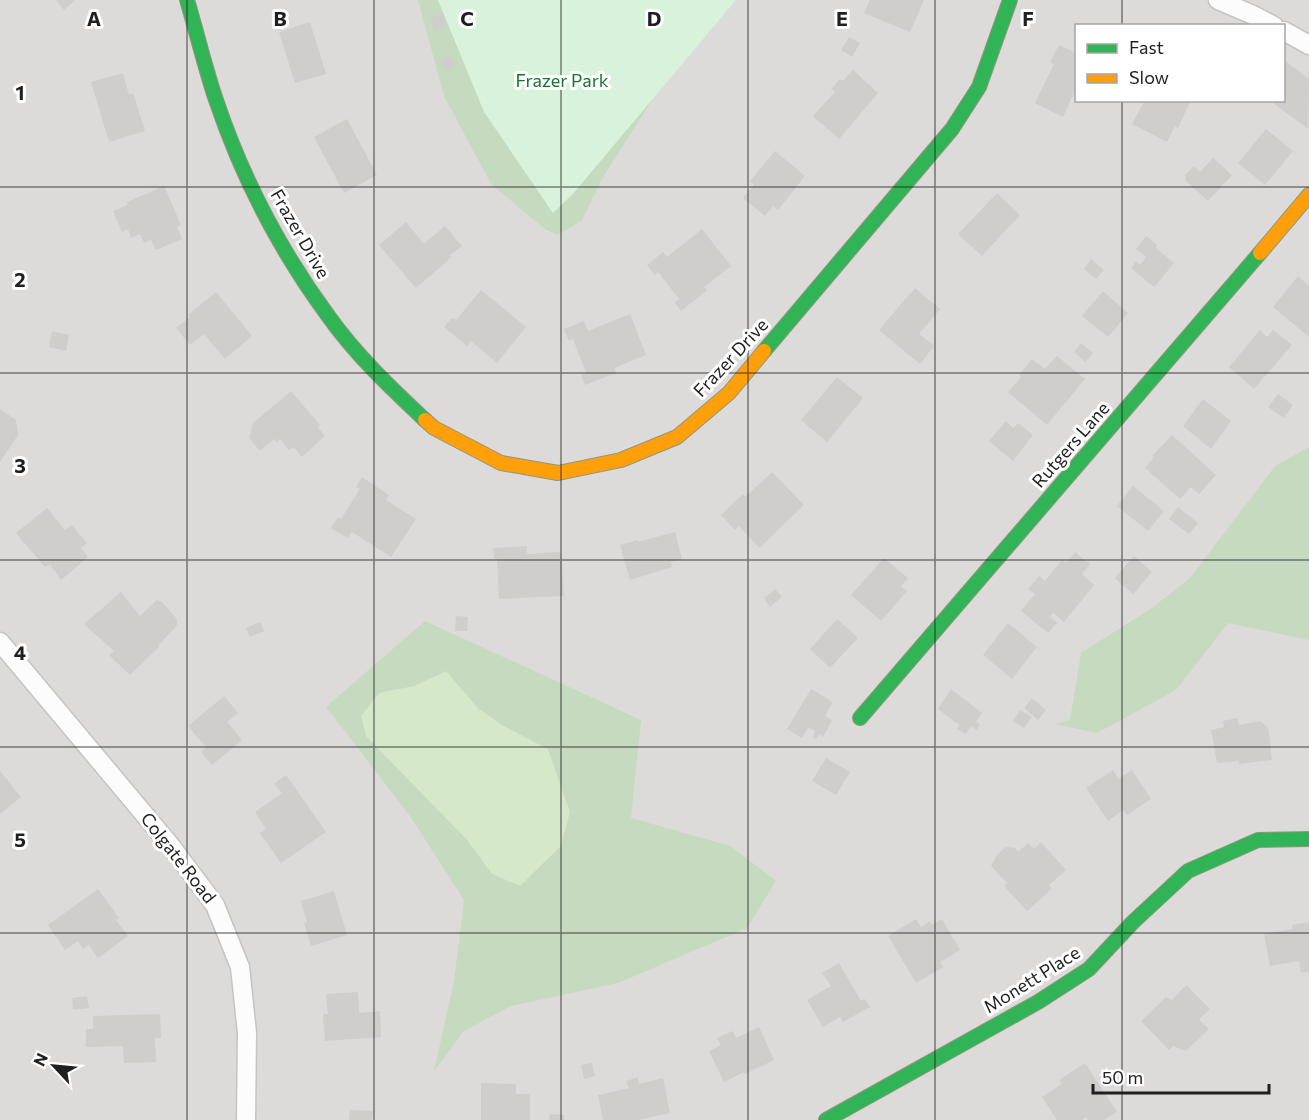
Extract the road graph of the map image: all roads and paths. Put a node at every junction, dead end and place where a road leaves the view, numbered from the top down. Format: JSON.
{"nodes":[{"id":1,"x":188,"y":0,"type":"edge"},
{"id":2,"x":1010,"y":0,"type":"edge"},
{"id":3,"x":1218,"y":0,"type":"edge"},
{"id":4,"x":1270,"y":24,"type":"edge"},
{"id":5,"x":1285,"y":32,"type":"edge"},
{"id":6,"x":1309,"y":45,"type":"edge"},
{"id":7,"x":1309,"y":195,"type":"edge"},
{"id":8,"x":0,"y":642,"type":"edge"},
{"id":9,"x":860,"y":718,"type":"dead end"},
{"id":10,"x":1309,"y":839,"type":"edge"},
{"id":11,"x":246,"y":1120,"type":"edge"},
{"id":12,"x":826,"y":1120,"type":"edge"}],
"edges":[{"from":1,"to":2,"type":"street","name":"Frazer Drive"},
{"from":3,"to":4,"type":"street"},
{"from":5,"to":6,"type":"street"},
{"from":7,"to":9,"type":"street","name":"Rutgers Lane"},
{"from":8,"to":11,"type":"street","name":"Colgate Road"},
{"from":10,"to":12,"type":"street","name":"Monett Place"}]}
